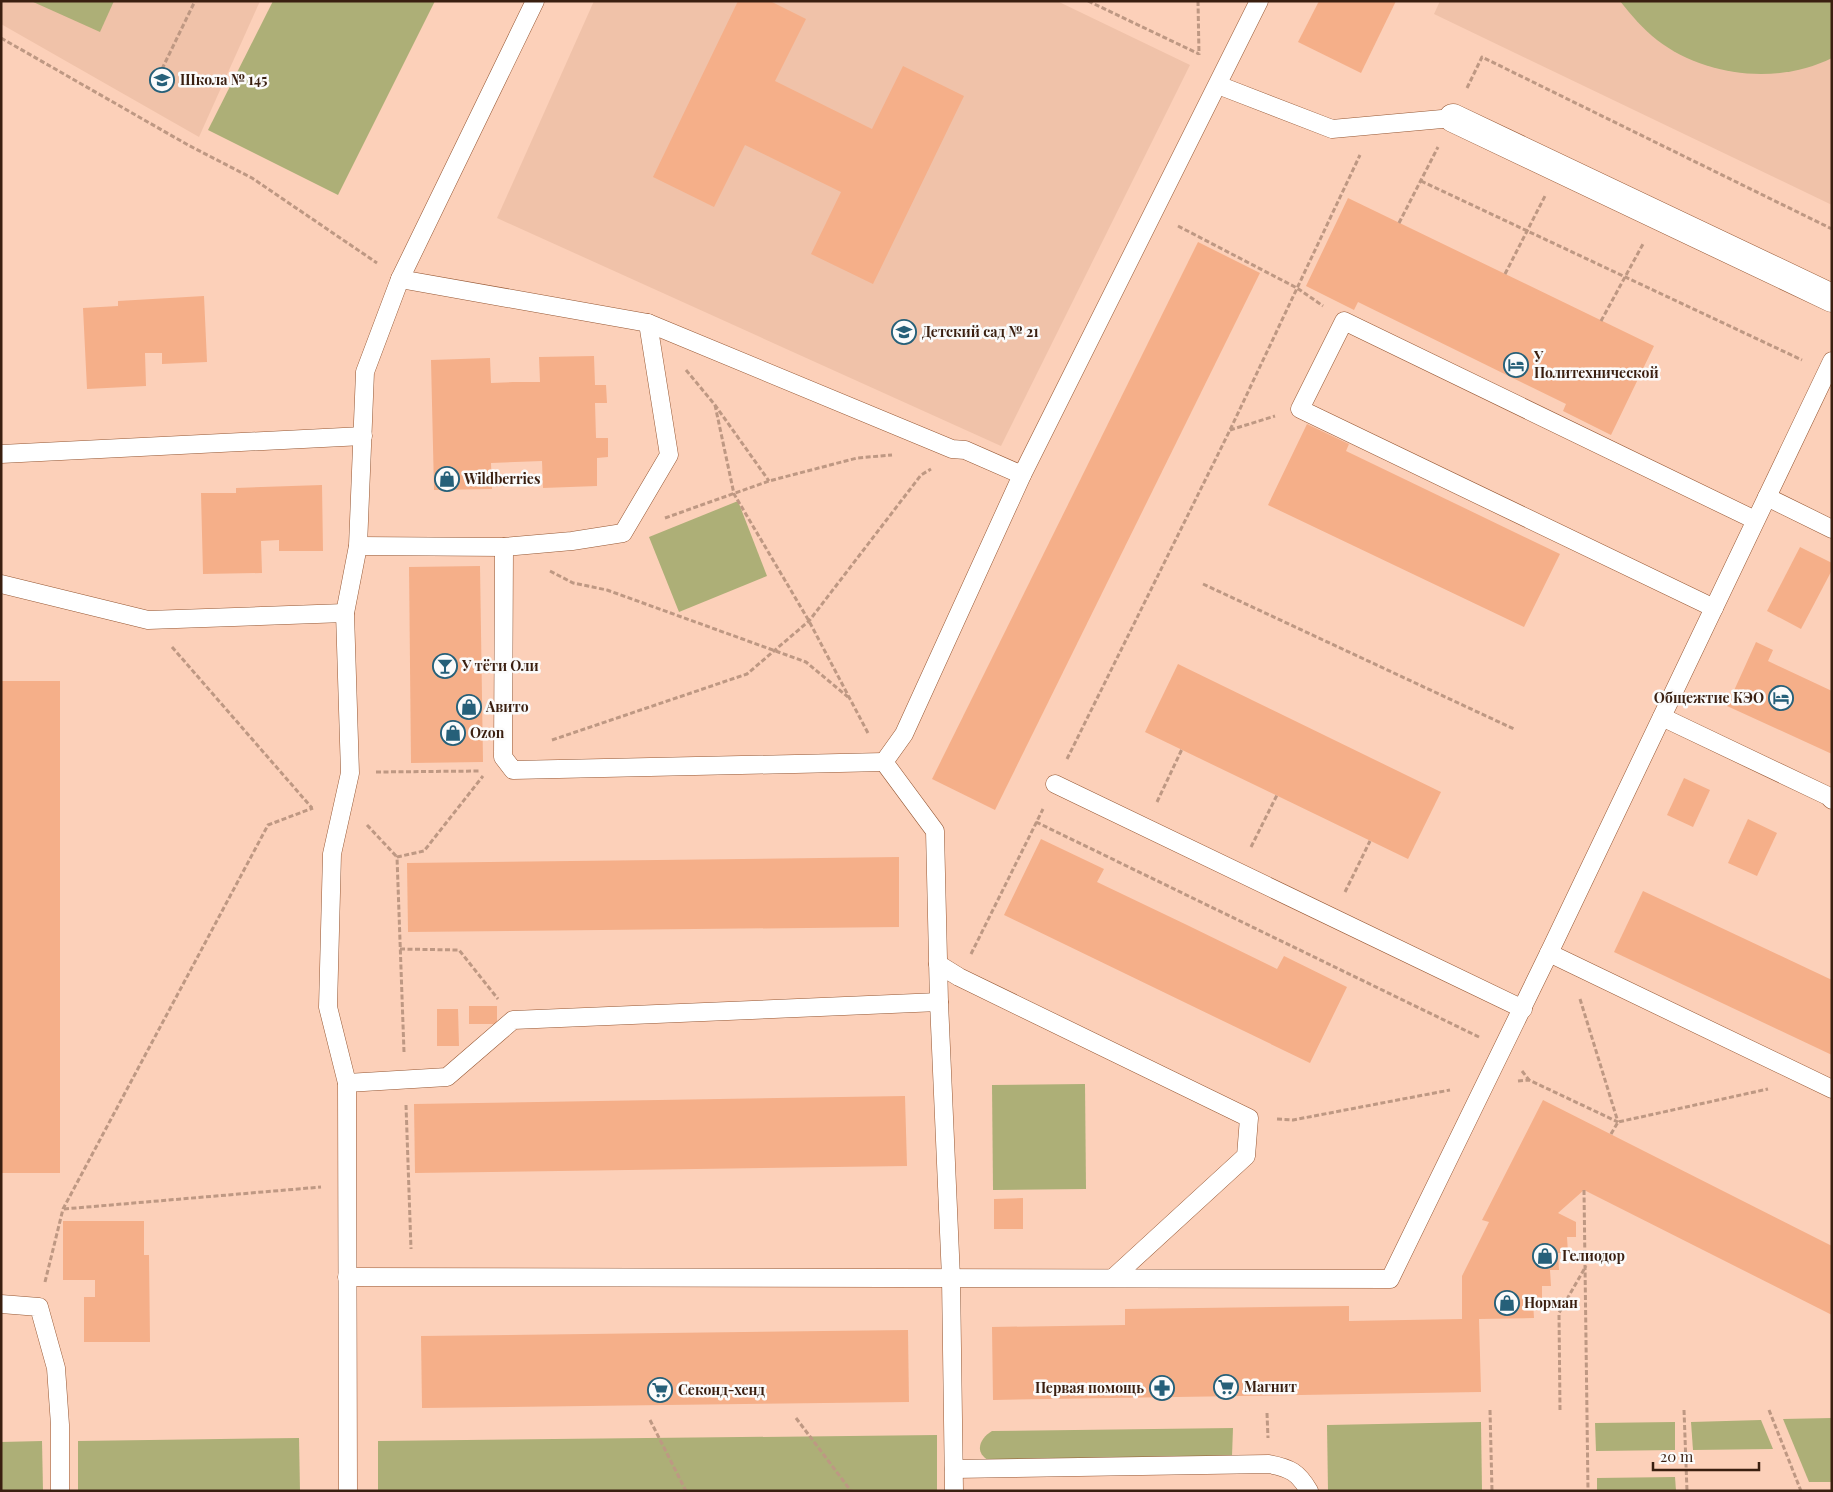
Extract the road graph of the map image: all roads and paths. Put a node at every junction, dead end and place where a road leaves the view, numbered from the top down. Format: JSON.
{"nodes":[{"id":1,"x":195,"y":1,"type":"edge"},
{"id":2,"x":535,"y":1,"type":"edge"},
{"id":3,"x":1088,"y":1,"type":"edge"},
{"id":4,"x":1198,"y":1,"type":"edge"},
{"id":5,"x":1259,"y":1,"type":"edge"},
{"id":6,"x":1,"y":38,"type":"edge"},
{"id":7,"x":1199,"y":54,"type":"junction"},
{"id":8,"x":162,"y":69,"type":"dead end"},
{"id":9,"x":1218,"y":85,"type":"junction"},
{"id":10,"x":1453,"y":118,"type":"junction"},
{"id":11,"x":1374,"y":125,"type":"junction"},
{"id":12,"x":1559,"y":168,"type":"junction"},
{"id":13,"x":1421,"y":181,"type":"junction"},
{"id":14,"x":1153,"y":214,"type":"junction"},
{"id":15,"x":1658,"y":216,"type":"junction"},
{"id":16,"x":1399,"y":222,"type":"dead end"},
{"id":17,"x":1832,"y":229,"type":"edge"},
{"id":18,"x":1527,"y":231,"type":"junction"},
{"id":19,"x":1505,"y":274,"type":"dead end"},
{"id":20,"x":1625,"y":277,"type":"junction"},
{"id":21,"x":400,"y":279,"type":"junction"},
{"id":22,"x":1297,"y":288,"type":"junction"},
{"id":23,"x":1832,"y":298,"type":"edge"},
{"id":24,"x":1601,"y":321,"type":"dead end"},
{"id":25,"x":1344,"y":322,"type":"junction"},
{"id":26,"x":648,"y":323,"type":"junction"},
{"id":27,"x":1829,"y":366,"type":"edge"},
{"id":28,"x":684,"y":368,"type":"dead end"},
{"id":29,"x":715,"y":405,"type":"junction"},
{"id":30,"x":1300,"y":409,"type":"junction"},
{"id":31,"x":1230,"y":430,"type":"junction"},
{"id":32,"x":363,"y":436,"type":"junction"},
{"id":33,"x":965,"y":450,"type":"junction"},
{"id":34,"x":1,"y":454,"type":"edge"},
{"id":35,"x":895,"y":455,"type":"dead end"},
{"id":36,"x":1022,"y":475,"type":"junction"},
{"id":37,"x":769,"y":482,"type":"junction"},
{"id":38,"x":734,"y":494,"type":"junction"},
{"id":39,"x":1767,"y":497,"type":"junction"},
{"id":40,"x":1755,"y":520,"type":"junction"},
{"id":41,"x":1832,"y":529,"type":"edge"},
{"id":42,"x":623,"y":533,"type":"junction"},
{"id":43,"x":358,"y":546,"type":"junction"},
{"id":44,"x":504,"y":547,"type":"junction"},
{"id":45,"x":548,"y":570,"type":"dead end"},
{"id":46,"x":1,"y":584,"type":"edge"},
{"id":47,"x":1203,"y":584,"type":"dead end"},
{"id":48,"x":1714,"y":608,"type":"junction"},
{"id":49,"x":345,"y":613,"type":"junction"},
{"id":50,"x":148,"y":620,"type":"junction"},
{"id":51,"x":809,"y":621,"type":"junction"},
{"id":52,"x":774,"y":651,"type":"junction"},
{"id":53,"x":850,"y":699,"type":"junction"},
{"id":54,"x":1662,"y":718,"type":"junction"},
{"id":55,"x":1514,"y":729,"type":"dead end"},
{"id":56,"x":550,"y":741,"type":"dead end"},
{"id":57,"x":1182,"y":749,"type":"dead end"},
{"id":58,"x":884,"y":762,"type":"junction"},
{"id":59,"x":350,"y":773,"type":"junction"},
{"id":60,"x":1055,"y":784,"type":"junction"},
{"id":61,"x":1276,"y":795,"type":"dead end"},
{"id":62,"x":343,"y":800,"type":"junction"},
{"id":63,"x":1832,"y":800,"type":"edge"},
{"id":64,"x":312,"y":808,"type":"junction"},
{"id":65,"x":1036,"y":822,"type":"junction"},
{"id":66,"x":1144,"y":827,"type":"junction"},
{"id":67,"x":1370,"y":841,"type":"dead end"},
{"id":68,"x":397,"y":857,"type":"junction"},
{"id":69,"x":1239,"y":873,"type":"junction"},
{"id":70,"x":1333,"y":918,"type":"junction"},
{"id":71,"x":400,"y":950,"type":"junction"},
{"id":72,"x":1549,"y":954,"type":"junction"},
{"id":73,"x":1569,"y":963,"type":"junction"},
{"id":74,"x":938,"y":964,"type":"junction"},
{"id":75,"x":959,"y":978,"type":"junction"},
{"id":76,"x":939,"y":1002,"type":"junction"},
{"id":77,"x":1522,"y":1009,"type":"junction"},
{"id":78,"x":513,"y":1020,"type":"junction"},
{"id":79,"x":1503,"y":1048,"type":"junction"},
{"id":80,"x":405,"y":1080,"type":"junction"},
{"id":81,"x":1529,"y":1080,"type":"junction"},
{"id":82,"x":1812,"y":1080,"type":"junction"},
{"id":83,"x":347,"y":1083,"type":"junction"},
{"id":84,"x":1486,"y":1084,"type":"junction"},
{"id":85,"x":1832,"y":1089,"type":"edge"},
{"id":86,"x":1249,"y":1118,"type":"junction"},
{"id":87,"x":1618,"y":1122,"type":"junction"},
{"id":88,"x":1611,"y":1134,"type":"dead end"},
{"id":89,"x":347,"y":1185,"type":"junction"},
{"id":90,"x":1584,"y":1190,"type":"dead end"},
{"id":91,"x":63,"y":1209,"type":"junction"},
{"id":92,"x":1586,"y":1266,"type":"junction"},
{"id":93,"x":347,"y":1277,"type":"junction"},
{"id":94,"x":412,"y":1277,"type":"junction"},
{"id":95,"x":951,"y":1278,"type":"junction"},
{"id":96,"x":1113,"y":1278,"type":"junction"},
{"id":97,"x":1,"y":1304,"type":"edge"},
{"id":98,"x":39,"y":1307,"type":"junction"},
{"id":99,"x":1490,"y":1410,"type":"dead end"},
{"id":100,"x":1560,"y":1410,"type":"dead end"},
{"id":101,"x":1684,"y":1410,"type":"dead end"},
{"id":102,"x":1769,"y":1410,"type":"dead end"},
{"id":103,"x":796,"y":1418,"type":"dead end"},
{"id":104,"x":650,"y":1420,"type":"dead end"},
{"id":105,"x":954,"y":1469,"type":"junction"},
{"id":106,"x":60,"y":1491,"type":"edge"},
{"id":107,"x":348,"y":1491,"type":"edge"},
{"id":108,"x":686,"y":1491,"type":"edge"},
{"id":109,"x":851,"y":1491,"type":"edge"},
{"id":110,"x":954,"y":1491,"type":"edge"},
{"id":111,"x":1310,"y":1491,"type":"edge"},
{"id":112,"x":1492,"y":1491,"type":"edge"},
{"id":113,"x":1588,"y":1491,"type":"edge"},
{"id":114,"x":1687,"y":1491,"type":"edge"},
{"id":115,"x":1801,"y":1491,"type":"edge"}],
"edges":[{"from":1,"to":8,"type":"path"},
{"from":2,"to":21,"type":"lane"},
{"from":3,"to":7,"type":"path"},
{"from":4,"to":7,"type":"path"},
{"from":5,"to":9,"type":"lane"},
{"from":6,"to":21,"type":"path"},
{"from":7,"to":9,"type":"path"},
{"from":9,"to":11,"type":"lane"},
{"from":9,"to":14,"type":"lane"},
{"from":10,"to":11,"type":"lane"},
{"from":10,"to":12,"type":"street"},
{"from":10,"to":13,"type":"path"},
{"from":10,"to":17,"type":"path"},
{"from":11,"to":22,"type":"path"},
{"from":12,"to":15,"type":"street"},
{"from":12,"to":18,"type":"path"},
{"from":13,"to":16,"type":"path"},
{"from":13,"to":18,"type":"path"},
{"from":14,"to":22,"type":"path"},
{"from":14,"to":36,"type":"lane"},
{"from":15,"to":20,"type":"path"},
{"from":15,"to":23,"type":"street"},
{"from":18,"to":19,"type":"path"},
{"from":18,"to":20,"type":"path"},
{"from":20,"to":24,"type":"path"},
{"from":20,"to":27,"type":"path"},
{"from":21,"to":26,"type":"lane"},
{"from":21,"to":32,"type":"lane"},
{"from":22,"to":25,"type":"path"},
{"from":22,"to":31,"type":"path"},
{"from":25,"to":30,"type":"lane"},
{"from":25,"to":40,"type":"lane"},
{"from":26,"to":33,"type":"lane"},
{"from":26,"to":42,"type":"lane"},
{"from":27,"to":39,"type":"lane"},
{"from":28,"to":29,"type":"path"},
{"from":29,"to":37,"type":"path"},
{"from":29,"to":38,"type":"path"},
{"from":30,"to":31,"type":"path"},
{"from":30,"to":48,"type":"lane"},
{"from":31,"to":60,"type":"path"},
{"from":32,"to":34,"type":"lane"},
{"from":32,"to":43,"type":"lane"},
{"from":33,"to":36,"type":"lane"},
{"from":33,"to":51,"type":"path"},
{"from":35,"to":37,"type":"path"},
{"from":36,"to":58,"type":"lane"},
{"from":37,"to":38,"type":"path"},
{"from":38,"to":42,"type":"path"},
{"from":38,"to":51,"type":"path"},
{"from":39,"to":40,"type":"lane"},
{"from":39,"to":41,"type":"lane"},
{"from":40,"to":48,"type":"lane"},
{"from":42,"to":44,"type":"lane"},
{"from":43,"to":44,"type":"lane"},
{"from":43,"to":49,"type":"lane"},
{"from":44,"to":58,"type":"lane"},
{"from":45,"to":52,"type":"path"},
{"from":46,"to":50,"type":"lane"},
{"from":47,"to":55,"type":"path"},
{"from":48,"to":54,"type":"lane"},
{"from":49,"to":50,"type":"lane"},
{"from":49,"to":59,"type":"lane"},
{"from":50,"to":64,"type":"path"},
{"from":51,"to":52,"type":"path"},
{"from":51,"to":53,"type":"path"},
{"from":52,"to":53,"type":"path"},
{"from":52,"to":56,"type":"path"},
{"from":53,"to":58,"type":"path"},
{"from":54,"to":63,"type":"lane"},
{"from":54,"to":72,"type":"lane"},
{"from":57,"to":66,"type":"path"},
{"from":58,"to":74,"type":"lane"},
{"from":59,"to":62,"type":"lane"},
{"from":59,"to":68,"type":"path"},
{"from":60,"to":65,"type":"path"},
{"from":60,"to":66,"type":"lane"},
{"from":61,"to":69,"type":"path"},
{"from":62,"to":64,"type":"path"},
{"from":62,"to":68,"type":"path"},
{"from":62,"to":83,"type":"lane"},
{"from":64,"to":91,"type":"path"},
{"from":65,"to":75,"type":"path"},
{"from":65,"to":79,"type":"path"},
{"from":66,"to":69,"type":"lane"},
{"from":67,"to":70,"type":"path"},
{"from":68,"to":71,"type":"path"},
{"from":69,"to":70,"type":"lane"},
{"from":70,"to":77,"type":"lane"},
{"from":71,"to":78,"type":"path"},
{"from":71,"to":80,"type":"path"},
{"from":72,"to":73,"type":"lane"},
{"from":72,"to":77,"type":"lane"},
{"from":73,"to":82,"type":"lane"},
{"from":73,"to":87,"type":"path"},
{"from":74,"to":75,"type":"lane"},
{"from":74,"to":76,"type":"lane"},
{"from":75,"to":86,"type":"lane"},
{"from":76,"to":78,"type":"lane"},
{"from":76,"to":95,"type":"lane"},
{"from":77,"to":79,"type":"lane"},
{"from":78,"to":80,"type":"lane"},
{"from":79,"to":81,"type":"path"},
{"from":79,"to":84,"type":"lane"},
{"from":80,"to":83,"type":"lane"},
{"from":80,"to":94,"type":"path"},
{"from":81,"to":84,"type":"path"},
{"from":81,"to":87,"type":"path"},
{"from":82,"to":85,"type":"lane"},
{"from":82,"to":87,"type":"path"},
{"from":83,"to":89,"type":"lane"},
{"from":84,"to":86,"type":"path"},
{"from":84,"to":96,"type":"lane"},
{"from":86,"to":96,"type":"lane"},
{"from":87,"to":88,"type":"path"},
{"from":89,"to":91,"type":"path"},
{"from":89,"to":93,"type":"lane"},
{"from":90,"to":92,"type":"path"},
{"from":91,"to":98,"type":"path"},
{"from":92,"to":100,"type":"path"},
{"from":92,"to":113,"type":"path"},
{"from":93,"to":94,"type":"lane"},
{"from":93,"to":107,"type":"lane"},
{"from":94,"to":95,"type":"lane"},
{"from":95,"to":96,"type":"lane"},
{"from":95,"to":105,"type":"lane"},
{"from":97,"to":98,"type":"lane"},
{"from":98,"to":106,"type":"lane"},
{"from":99,"to":112,"type":"path"},
{"from":101,"to":114,"type":"path"},
{"from":102,"to":115,"type":"path"},
{"from":103,"to":109,"type":"path"},
{"from":104,"to":108,"type":"path"},
{"from":105,"to":110,"type":"lane"},
{"from":105,"to":111,"type":"lane"}]}
